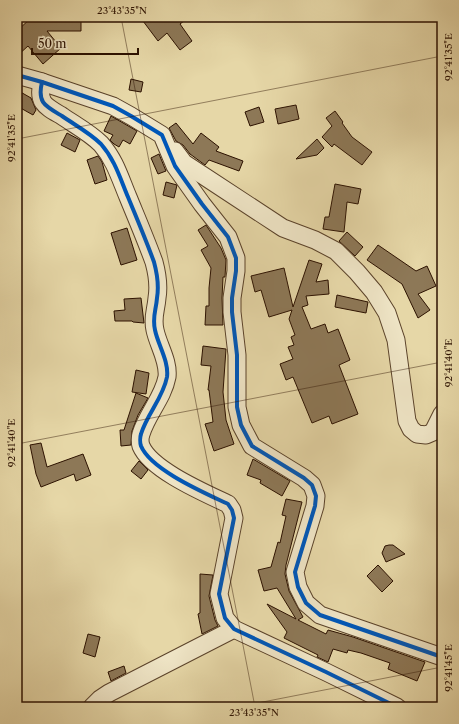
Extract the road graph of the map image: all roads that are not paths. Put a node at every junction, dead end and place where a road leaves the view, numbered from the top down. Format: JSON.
{"nodes":[{"id":1,"x":17,"y":75,"type":"edge"},
{"id":2,"x":42,"y":82,"type":"junction"},
{"id":3,"x":162,"y":135,"type":"junction"},
{"id":4,"x":442,"y":414,"type":"edge"},
{"id":5,"x":234,"y":629,"type":"junction"},
{"id":6,"x":442,"y":657,"type":"edge"},
{"id":7,"x":92,"y":707,"type":"edge"},
{"id":8,"x":397,"y":707,"type":"edge"}],
"edges":[{"from":1,"to":2,"type":"street"},
{"from":2,"to":3,"type":"street"},
{"from":2,"to":5,"type":"street"},
{"from":3,"to":4,"type":"street"},
{"from":3,"to":6,"type":"street"},
{"from":5,"to":7,"type":"street"},
{"from":5,"to":8,"type":"street"}]}
